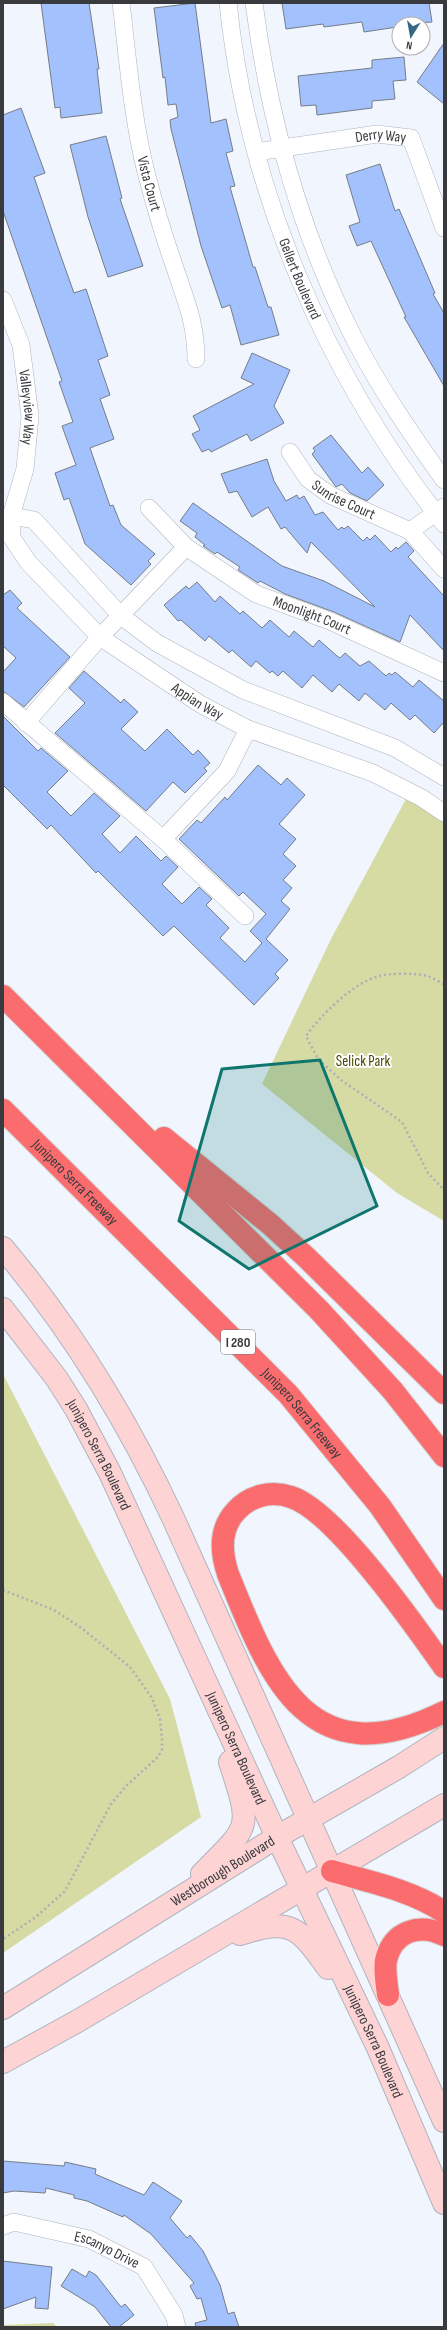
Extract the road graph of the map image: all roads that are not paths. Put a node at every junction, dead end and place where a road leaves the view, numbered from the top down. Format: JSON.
{"nodes":[{"id":1,"x":121,"y":3,"type":"edge"},
{"id":2,"x":228,"y":3,"type":"edge"},
{"id":3,"x":254,"y":3,"type":"edge"},
{"id":4,"x":282,"y":148,"type":"junction"},
{"id":5,"x":256,"y":152,"type":"junction"},
{"id":6,"x":444,"y":228,"type":"edge"},
{"id":7,"x":3,"y":300,"type":"edge"},
{"id":8,"x":196,"y":359,"type":"dead end"},
{"id":9,"x":290,"y":452,"type":"dead end"},
{"id":10,"x":444,"y":480,"type":"edge"},
{"id":11,"x":149,"y":508,"type":"dead end"},
{"id":12,"x":441,"y":515,"type":"edge"},
{"id":13,"x":7,"y":517,"type":"edge"},
{"id":14,"x":410,"y":531,"type":"junction"},
{"id":15,"x":186,"y":547,"type":"junction"},
{"id":16,"x":444,"y":569,"type":"edge"},
{"id":17,"x":121,"y":616,"type":"junction"},
{"id":18,"x":100,"y":637,"type":"junction"},
{"id":19,"x":444,"y":672,"type":"edge"},
{"id":20,"x":3,"y":702,"type":"edge"},
{"id":21,"x":26,"y":723,"type":"junction"},
{"id":22,"x":248,"y":729,"type":"junction"},
{"id":23,"x":444,"y":777,"type":"edge"},
{"id":24,"x":444,"y":813,"type":"edge"},
{"id":25,"x":163,"y":839,"type":"junction"},
{"id":26,"x":245,"y":916,"type":"dead end"},
{"id":27,"x":3,"y":996,"type":"edge"},
{"id":28,"x":63,"y":1055,"type":"junction"},
{"id":29,"x":3,"y":1110,"type":"edge"},
{"id":30,"x":3,"y":1248,"type":"edge"},
{"id":31,"x":3,"y":1309,"type":"edge"},
{"id":32,"x":444,"y":1392,"type":"edge"},
{"id":33,"x":444,"y":1456,"type":"edge"},
{"id":34,"x":444,"y":1599,"type":"edge"},
{"id":35,"x":444,"y":1667,"type":"edge"},
{"id":36,"x":200,"y":1668,"type":"junction"},
{"id":37,"x":444,"y":1712,"type":"edge"},
{"id":38,"x":444,"y":1738,"type":"edge"},
{"id":39,"x":444,"y":1805,"type":"edge"},
{"id":40,"x":309,"y":1819,"type":"junction"},
{"id":41,"x":277,"y":1836,"type":"junction"},
{"id":42,"x":332,"y":1870,"type":"junction"},
{"id":43,"x":302,"y":1889,"type":"junction"},
{"id":44,"x":176,"y":1900,"type":"junction"},
{"id":45,"x":444,"y":1912,"type":"edge"},
{"id":46,"x":444,"y":1935,"type":"edge"},
{"id":47,"x":206,"y":1944,"type":"junction"},
{"id":48,"x":388,"y":1995,"type":"junction"},
{"id":49,"x":3,"y":2008,"type":"edge"},
{"id":50,"x":362,"y":2016,"type":"junction"},
{"id":51,"x":3,"y":2062,"type":"edge"},
{"id":52,"x":444,"y":2121,"type":"edge"},
{"id":53,"x":444,"y":2202,"type":"edge"},
{"id":54,"x":3,"y":2226,"type":"edge"},
{"id":55,"x":177,"y":2327,"type":"edge"}],
"edges":[{"from":1,"to":8,"type":"street","name":"Vista Court"},
{"from":2,"to":5,"type":"street","name":"Gellert Boulevard"},
{"from":3,"to":4,"type":"street","name":"Gellert Boulevard"},
{"from":4,"to":5,"type":"street","name":"Derry Way"},
{"from":4,"to":6,"type":"street","name":"Derry Way"},
{"from":4,"to":10,"type":"street","name":"Gellert Boulevard"},
{"from":5,"to":12,"type":"street","name":"Gellert Boulevard"},
{"from":7,"to":13,"type":"street","name":"Valleyview Way"},
{"from":9,"to":14,"type":"street","name":"Sunrise Court"},
{"from":11,"to":15,"type":"street","name":"Moonlight Court"},
{"from":12,"to":14,"type":"street"},
{"from":13,"to":17,"type":"street","name":"Appian Way"},
{"from":13,"to":18,"type":"street","name":"Appian Way"},
{"from":14,"to":16,"type":"street","name":"Sunrise Court"},
{"from":15,"to":17,"type":"street"},
{"from":15,"to":19,"type":"street","name":"Moonlight Court"},
{"from":17,"to":18,"type":"street"},
{"from":17,"to":23,"type":"street","name":"Appian Way"},
{"from":18,"to":21,"type":"street"},
{"from":18,"to":22,"type":"street","name":"Appian Way"},
{"from":20,"to":21,"type":"street"},
{"from":21,"to":25,"type":"street"},
{"from":22,"to":24,"type":"street","name":"Appian Way"},
{"from":22,"to":25,"type":"street"},
{"from":25,"to":26,"type":"street"},
{"from":27,"to":28,"type":"highway"},
{"from":28,"to":32,"type":"highway"},
{"from":28,"to":33,"type":"highway"},
{"from":29,"to":34,"type":"highway","name":"Junipero Serra Freeway","number":"I 280"},
{"from":30,"to":40,"type":"main road","name":"Junipero Serra Boulevard"},
{"from":31,"to":36,"type":"main road","name":"Junipero Serra Boulevard"},
{"from":35,"to":37,"type":"highway"},
{"from":36,"to":41,"type":"main road","name":"Junipero Serra Boulevard"},
{"from":36,"to":44,"type":"main road"},
{"from":38,"to":40,"type":"main road","name":"Westborough Boulevard"},
{"from":39,"to":42,"type":"main road"},
{"from":40,"to":41,"type":"main road","name":"Westborough Boulevard"},
{"from":40,"to":42,"type":"main road","name":"Junipero Serra Boulevard"},
{"from":41,"to":43,"type":"main road","name":"Junipero Serra Boulevard"},
{"from":41,"to":44,"type":"main road","name":"Westborough Boulevard"},
{"from":42,"to":43,"type":"main road"},
{"from":42,"to":45,"type":"highway"},
{"from":42,"to":48,"type":"main road","name":"Junipero Serra Boulevard"},
{"from":43,"to":47,"type":"main road"},
{"from":43,"to":50,"type":"main road","name":"Junipero Serra Boulevard"},
{"from":44,"to":49,"type":"main road","name":"Westborough Boulevard"},
{"from":46,"to":48,"type":"highway"},
{"from":47,"to":50,"type":"main road"},
{"from":47,"to":51,"type":"main road"},
{"from":48,"to":52,"type":"main road","name":"Junipero Serra Boulevard"},
{"from":50,"to":53,"type":"main road","name":"Junipero Serra Boulevard"},
{"from":54,"to":55,"type":"street","name":"Escanyo Drive"}]}
